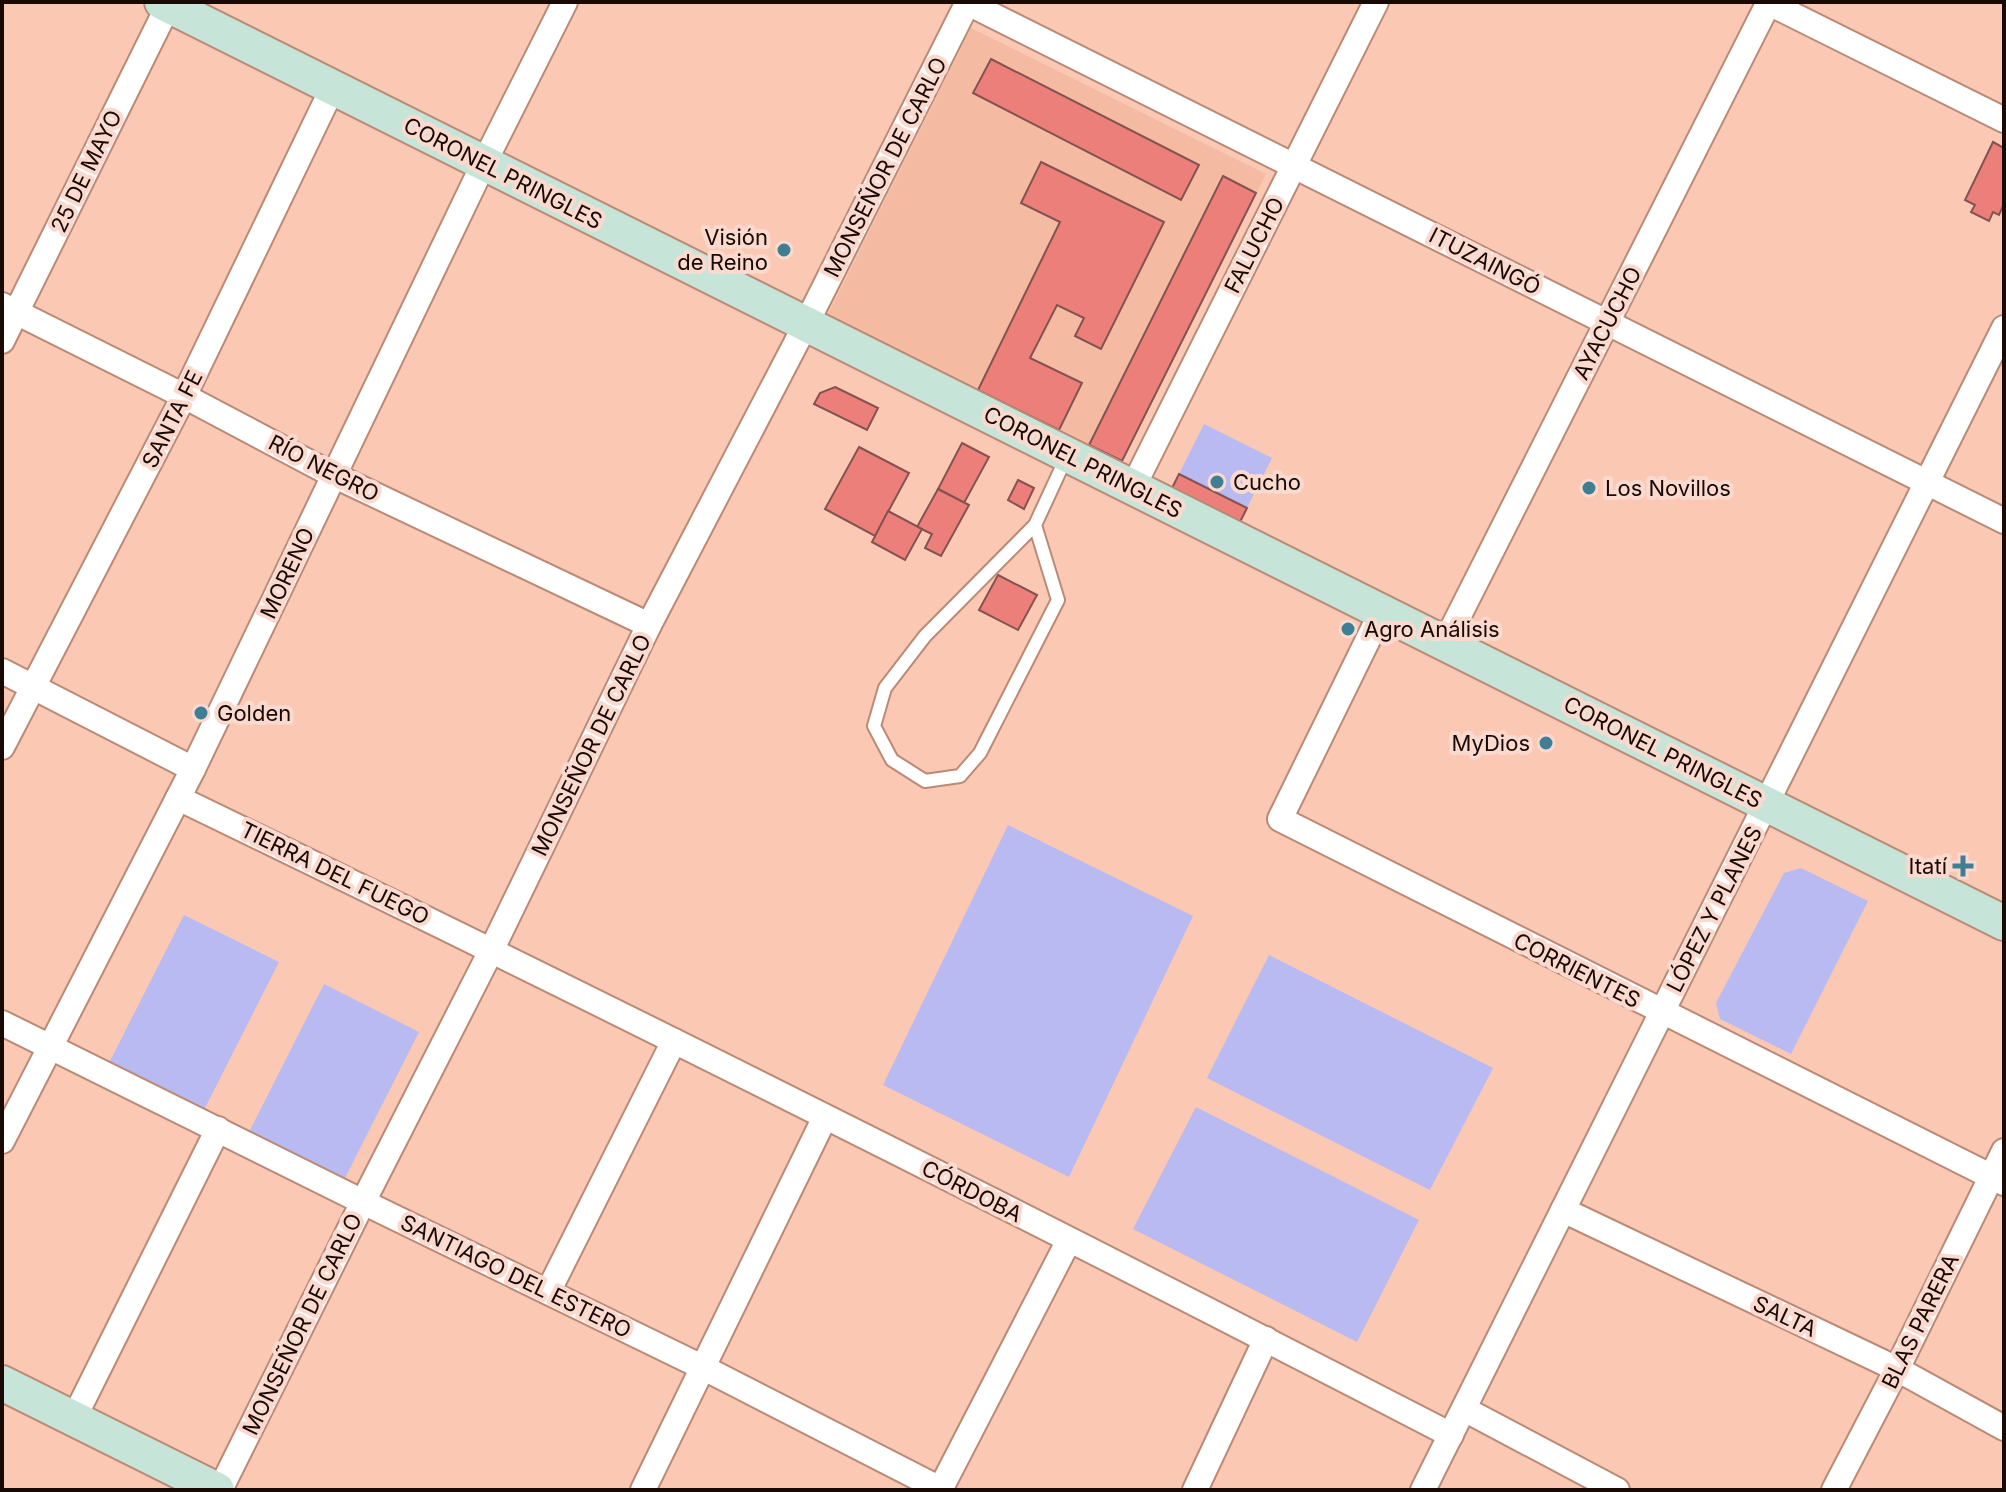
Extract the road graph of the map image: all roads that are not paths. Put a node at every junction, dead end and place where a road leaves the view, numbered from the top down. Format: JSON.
{"nodes":[{"id":1,"x":565,"y":2,"type":"edge"},
{"id":2,"x":967,"y":2,"type":"edge"},
{"id":3,"x":1376,"y":2,"type":"edge"},
{"id":4,"x":1768,"y":2,"type":"edge"},
{"id":5,"x":167,"y":3,"type":"edge"},
{"id":6,"x":333,"y":87,"type":"junction"},
{"id":7,"x":2004,"y":120,"type":"edge"},
{"id":8,"x":484,"y":163,"type":"junction"},
{"id":9,"x":1294,"y":166,"type":"junction"},
{"id":10,"x":9,"y":308,"type":"edge"},
{"id":11,"x":1607,"y":322,"type":"junction"},
{"id":12,"x":806,"y":324,"type":"junction"},
{"id":13,"x":2004,"y":328,"type":"edge"},
{"id":14,"x":2,"y":341,"type":"edge"},
{"id":15,"x":184,"y":396,"type":"junction"},
{"id":16,"x":1068,"y":455,"type":"junction"},
{"id":17,"x":333,"y":475,"type":"junction"},
{"id":18,"x":1927,"y":482,"type":"junction"},
{"id":19,"x":1133,"y":487,"type":"junction"},
{"id":20,"x":2004,"y":521,"type":"edge"},
{"id":21,"x":1035,"y":525,"type":"junction"},
{"id":22,"x":1382,"y":611,"type":"junction"},
{"id":23,"x":649,"y":625,"type":"junction"},
{"id":24,"x":1445,"y":643,"type":"junction"},
{"id":25,"x":2,"y":671,"type":"edge"},
{"id":26,"x":34,"y":686,"type":"junction"},
{"id":27,"x":2,"y":747,"type":"edge"},
{"id":28,"x":193,"y":769,"type":"junction"},
{"id":29,"x":178,"y":798,"type":"junction"},
{"id":30,"x":1766,"y":804,"type":"junction"},
{"id":31,"x":2004,"y":923,"type":"edge"},
{"id":32,"x":492,"y":949,"type":"junction"},
{"id":33,"x":1662,"y":1012,"type":"junction"},
{"id":34,"x":2,"y":1023,"type":"edge"},
{"id":35,"x":674,"y":1041,"type":"junction"},
{"id":36,"x":49,"y":1047,"type":"junction"},
{"id":37,"x":825,"y":1117,"type":"junction"},
{"id":38,"x":218,"y":1129,"type":"junction"},
{"id":39,"x":2,"y":1141,"type":"edge"},
{"id":40,"x":2004,"y":1151,"type":"edge"},
{"id":41,"x":1998,"y":1180,"type":"edge"},
{"id":42,"x":363,"y":1202,"type":"junction"},
{"id":43,"x":1563,"y":1210,"type":"junction"},
{"id":44,"x":1069,"y":1240,"type":"junction"},
{"id":45,"x":548,"y":1292,"type":"junction"},
{"id":46,"x":1266,"y":1339,"type":"junction"},
{"id":47,"x":702,"y":1367,"type":"junction"},
{"id":48,"x":1897,"y":1369,"type":"junction"},
{"id":49,"x":2,"y":1383,"type":"edge"},
{"id":50,"x":1464,"y":1409,"type":"junction"},
{"id":51,"x":73,"y":1420,"type":"junction"},
{"id":52,"x":2004,"y":1428,"type":"edge"},
{"id":53,"x":1451,"y":1435,"type":"junction"},
{"id":54,"x":218,"y":1490,"type":"edge"},
{"id":55,"x":643,"y":1490,"type":"edge"},
{"id":56,"x":941,"y":1490,"type":"edge"},
{"id":57,"x":1195,"y":1490,"type":"edge"},
{"id":58,"x":1423,"y":1490,"type":"edge"},
{"id":59,"x":1617,"y":1490,"type":"edge"},
{"id":60,"x":1834,"y":1490,"type":"edge"}],
"edges":[{"from":1,"to":8,"type":"street","name":"MORENO"},
{"from":2,"to":9,"type":"street","name":"ITUZAINGÓ"},
{"from":2,"to":12,"type":"street","name":"MONSEÑOR DE CARLO"},
{"from":3,"to":9,"type":"street","name":"FALUCHO"},
{"from":4,"to":7,"type":"street"},
{"from":4,"to":11,"type":"street","name":"AYACUCHO"},
{"from":5,"to":6,"type":"main road","name":"CORONEL PRINGLES"},
{"from":5,"to":10,"type":"street","name":"25 DE MAYO"},
{"from":6,"to":8,"type":"main road","name":"CORONEL PRINGLES"},
{"from":6,"to":15,"type":"street","name":"SANTA FE"},
{"from":8,"to":12,"type":"main road","name":"CORONEL PRINGLES"},
{"from":8,"to":17,"type":"street","name":"MORENO"},
{"from":9,"to":11,"type":"street","name":"ITUZAINGÓ"},
{"from":9,"to":19,"type":"street","name":"FALUCHO"},
{"from":10,"to":14,"type":"street","name":"25 DE MAYO"},
{"from":10,"to":15,"type":"street","name":"RÍO NEGRO"},
{"from":11,"to":18,"type":"street","name":"ITUZAINGÓ"},
{"from":11,"to":24,"type":"street","name":"AYACUCHO"},
{"from":12,"to":16,"type":"main road","name":"CORONEL PRINGLES"},
{"from":12,"to":23,"type":"street","name":"MONSEÑOR DE CARLO"},
{"from":13,"to":18,"type":"street","name":"LÓPEZ Y PLANES"},
{"from":15,"to":17,"type":"street","name":"RÍO NEGRO"},
{"from":15,"to":26,"type":"street","name":"SANTA FE"},
{"from":16,"to":19,"type":"main road","name":"CORONEL PRINGLES"},
{"from":16,"to":21,"type":"lane"},
{"from":17,"to":23,"type":"street","name":"RÍO NEGRO"},
{"from":17,"to":28,"type":"street","name":"MORENO"},
{"from":18,"to":20,"type":"street","name":"ITUZAINGÓ"},
{"from":18,"to":30,"type":"street","name":"LÓPEZ Y PLANES"},
{"from":19,"to":22,"type":"main road","name":"CORONEL PRINGLES"},
{"from":21,"to":21,"type":"lane"},
{"from":22,"to":24,"type":"main road","name":"CORONEL PRINGLES"},
{"from":22,"to":33,"type":"street","name":"CORRIENTES"},
{"from":23,"to":32,"type":"street","name":"MONSEÑOR DE CARLO"},
{"from":24,"to":30,"type":"main road","name":"CORONEL PRINGLES"},
{"from":25,"to":26,"type":"street"},
{"from":26,"to":27,"type":"street","name":"SANTA FE"},
{"from":26,"to":28,"type":"street"},
{"from":28,"to":29,"type":"street","name":"MORENO"},
{"from":29,"to":32,"type":"street","name":"TIERRA DEL FUEGO"},
{"from":29,"to":36,"type":"street","name":"MORENO"},
{"from":30,"to":31,"type":"main road","name":"CORONEL PRINGLES"},
{"from":30,"to":33,"type":"street","name":"LÓPEZ Y PLANES"},
{"from":32,"to":35,"type":"street","name":"CÓRDOBA"},
{"from":32,"to":42,"type":"street","name":"MONSEÑOR DE CARLO"},
{"from":33,"to":41,"type":"street","name":"CORRIENTES"},
{"from":33,"to":43,"type":"street","name":"LÓPEZ Y PLANES"},
{"from":34,"to":36,"type":"street","name":"SANTIAGO DEL ESTERO"},
{"from":35,"to":37,"type":"street","name":"CÓRDOBA"},
{"from":35,"to":45,"type":"street"},
{"from":36,"to":38,"type":"street","name":"SANTIAGO DEL ESTERO"},
{"from":36,"to":39,"type":"street","name":"MORENO"},
{"from":37,"to":44,"type":"street","name":"CÓRDOBA"},
{"from":37,"to":47,"type":"street"},
{"from":38,"to":42,"type":"street","name":"SANTIAGO DEL ESTERO"},
{"from":38,"to":51,"type":"street"},
{"from":40,"to":41,"type":"street","name":"BLAS PARERA"},
{"from":41,"to":48,"type":"street","name":"BLAS PARERA"},
{"from":42,"to":45,"type":"street","name":"SANTIAGO DEL ESTERO"},
{"from":42,"to":54,"type":"street","name":"MONSEÑOR DE CARLO"},
{"from":43,"to":48,"type":"street","name":"SALTA"},
{"from":43,"to":50,"type":"street","name":"LÓPEZ Y PLANES"},
{"from":44,"to":46,"type":"street","name":"CÓRDOBA"},
{"from":44,"to":56,"type":"street"},
{"from":45,"to":47,"type":"street","name":"SANTIAGO DEL ESTERO"},
{"from":46,"to":53,"type":"street","name":"CÓRDOBA"},
{"from":46,"to":57,"type":"street"},
{"from":47,"to":55,"type":"street"},
{"from":47,"to":56,"type":"street","name":"SANTIAGO DEL ESTERO"},
{"from":48,"to":52,"type":"street","name":"SALTA"},
{"from":48,"to":60,"type":"street","name":"BLAS PARERA"},
{"from":49,"to":51,"type":"main road"},
{"from":50,"to":53,"type":"street","name":"LÓPEZ Y PLANES"},
{"from":50,"to":59,"type":"street"},
{"from":51,"to":54,"type":"main road"},
{"from":53,"to":58,"type":"street","name":"LÓPEZ Y PLANES"}]}
